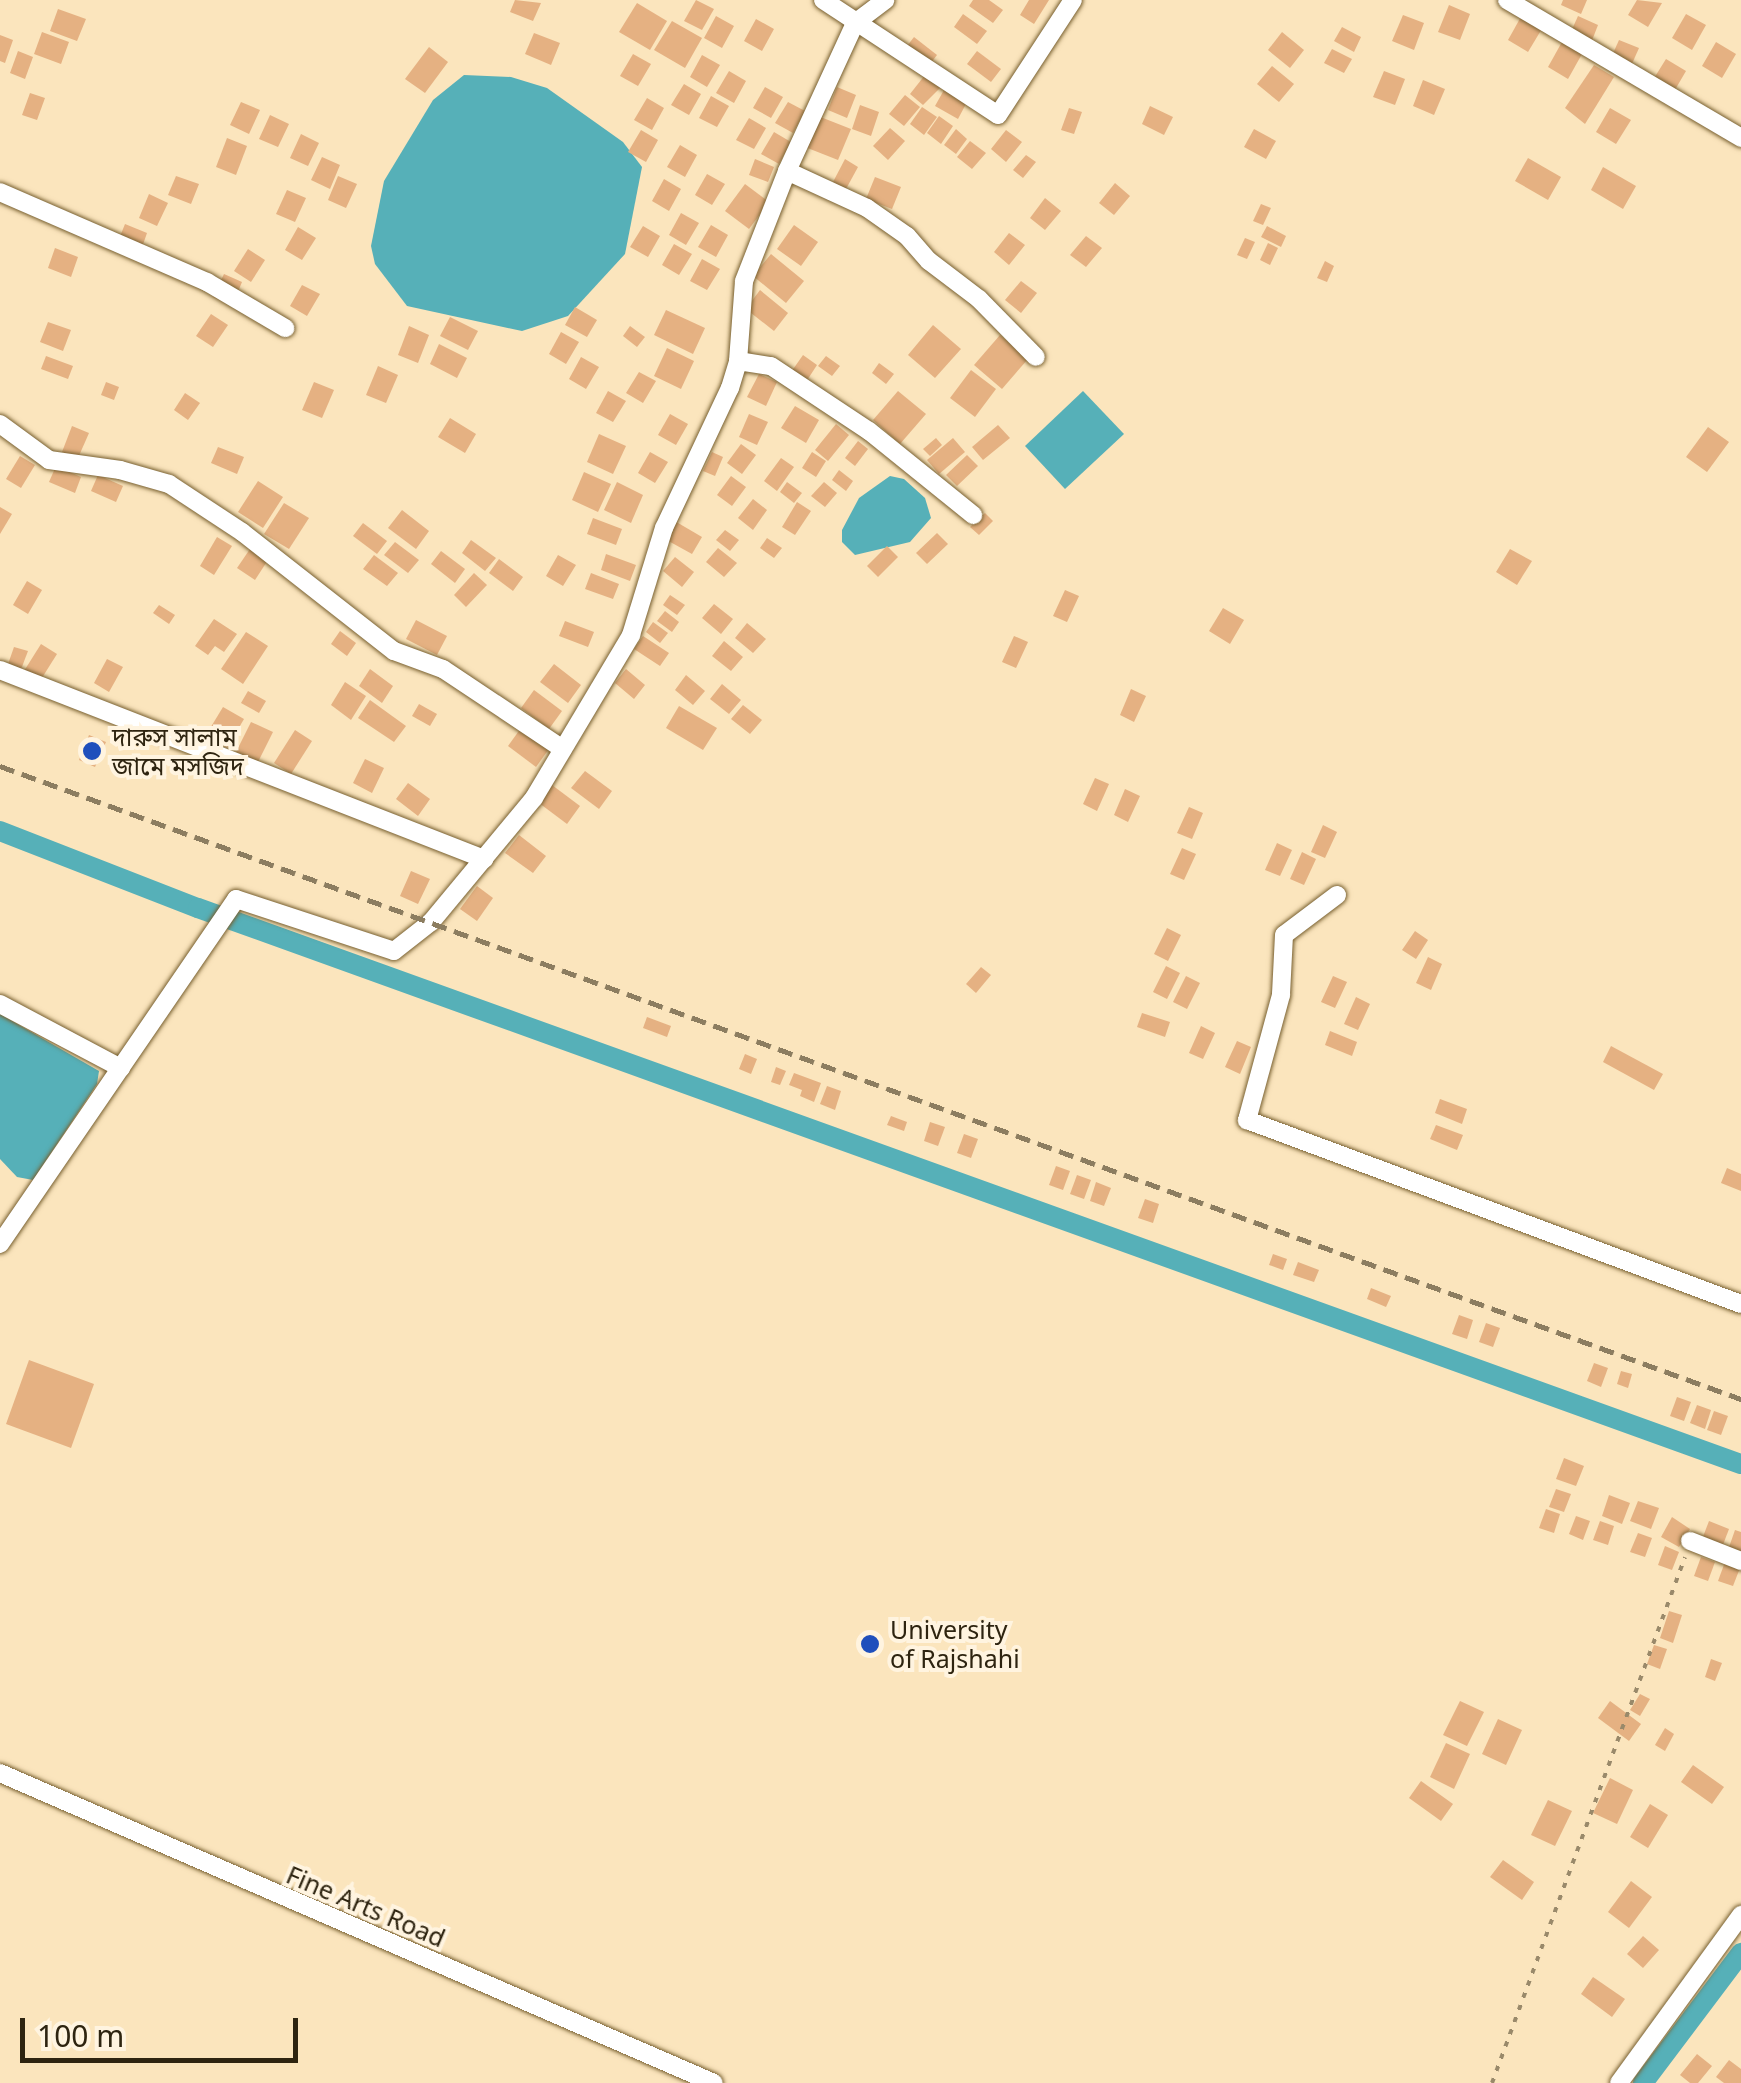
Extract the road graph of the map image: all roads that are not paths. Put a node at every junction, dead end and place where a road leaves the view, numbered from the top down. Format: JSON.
{"nodes":[{"id":1,"x":822,"y":0,"type":"edge"},
{"id":2,"x":886,"y":0,"type":"edge"},
{"id":3,"x":1074,"y":0,"type":"edge"},
{"id":4,"x":1508,"y":0,"type":"edge"},
{"id":5,"x":855,"y":23,"type":"junction"},
{"id":6,"x":1741,"y":138,"type":"edge"},
{"id":7,"x":788,"y":171,"type":"junction"},
{"id":8,"x":0,"y":192,"type":"edge"},
{"id":9,"x":285,"y":328,"type":"dead end"},
{"id":10,"x":1036,"y":357,"type":"dead end"},
{"id":11,"x":738,"y":361,"type":"junction"},
{"id":12,"x":0,"y":424,"type":"edge"},
{"id":13,"x":973,"y":515,"type":"dead end"},
{"id":14,"x":0,"y":670,"type":"edge"},
{"id":15,"x":563,"y":749,"type":"junction"},
{"id":16,"x":484,"y":860,"type":"junction"},
{"id":17,"x":1337,"y":894,"type":"dead end"},
{"id":18,"x":0,"y":1004,"type":"edge"},
{"id":19,"x":121,"y":1068,"type":"junction"},
{"id":20,"x":0,"y":1244,"type":"edge"},
{"id":21,"x":1741,"y":1304,"type":"edge"},
{"id":22,"x":1690,"y":1541,"type":"road end"},
{"id":23,"x":1741,"y":1561,"type":"edge"},
{"id":24,"x":0,"y":1772,"type":"edge"},
{"id":25,"x":1741,"y":1915,"type":"edge"},
{"id":26,"x":714,"y":2083,"type":"edge"},
{"id":27,"x":1619,"y":2083,"type":"edge"}],
"edges":[{"from":1,"to":5,"type":"street"},
{"from":2,"to":5,"type":"street"},
{"from":3,"to":5,"type":"street"},
{"from":4,"to":6,"type":"street"},
{"from":5,"to":7,"type":"street"},
{"from":7,"to":10,"type":"street"},
{"from":7,"to":11,"type":"street"},
{"from":8,"to":9,"type":"street"},
{"from":11,"to":13,"type":"street"},
{"from":11,"to":15,"type":"street"},
{"from":12,"to":15,"type":"street"},
{"from":14,"to":16,"type":"street"},
{"from":15,"to":16,"type":"street"},
{"from":16,"to":19,"type":"street"},
{"from":17,"to":21,"type":"street"},
{"from":18,"to":19,"type":"street"},
{"from":19,"to":20,"type":"street"},
{"from":22,"to":23,"type":"street"},
{"from":24,"to":26,"type":"street","name":"Fine Arts Road"},
{"from":25,"to":27,"type":"street"}]}
